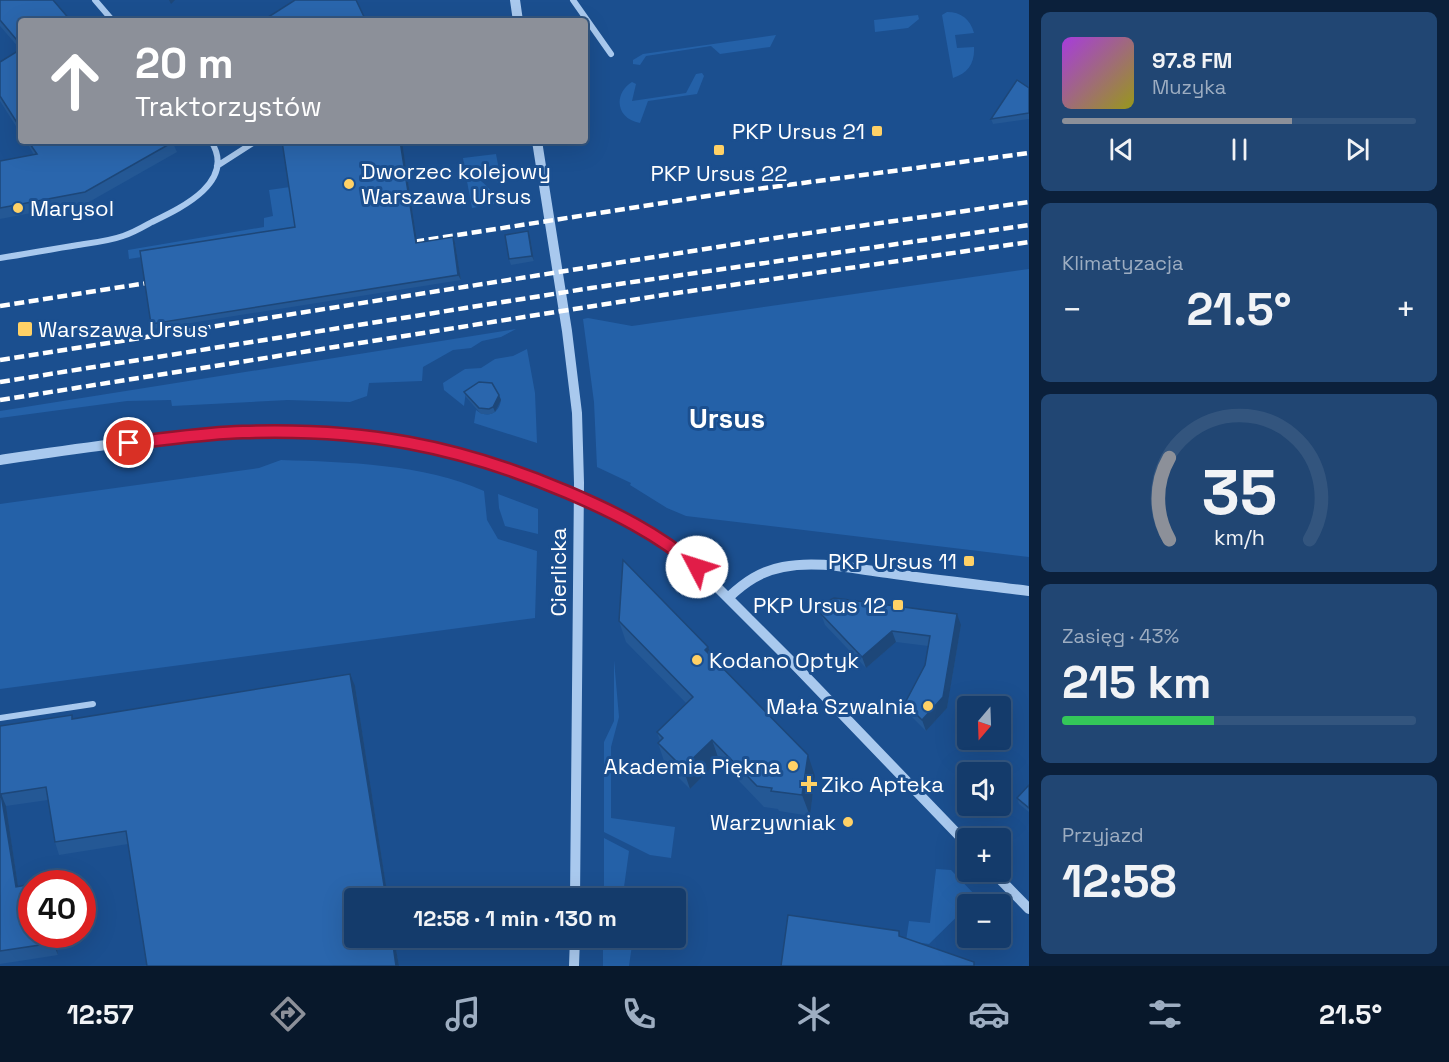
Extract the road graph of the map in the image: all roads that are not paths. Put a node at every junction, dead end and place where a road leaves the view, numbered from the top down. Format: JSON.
{"nodes":[{"id":1,"x":95,"y":0,"type":"edge"},
{"id":2,"x":515,"y":0,"type":"edge"},
{"id":3,"x":573,"y":0,"type":"edge"},
{"id":4,"x":110,"y":18,"type":"edge"},
{"id":5,"x":518,"y":18,"type":"edge"},
{"id":6,"x":586,"y":18,"type":"edge"},
{"id":7,"x":588,"y":21,"type":"edge"},
{"id":8,"x":611,"y":54,"type":"dead end"},
{"id":9,"x":212,"y":144,"type":"edge"},
{"id":10,"x":251,"y":144,"type":"edge"},
{"id":11,"x":537,"y":144,"type":"edge"},
{"id":12,"x":217,"y":166,"type":"junction"},
{"id":13,"x":0,"y":258,"type":"edge"},
{"id":14,"x":0,"y":460,"type":"edge"},
{"id":15,"x":1029,"y":591,"type":"edge"},
{"id":16,"x":729,"y":597,"type":"junction"},
{"id":17,"x":93,"y":704,"type":"dead end"},
{"id":18,"x":0,"y":718,"type":"edge"},
{"id":19,"x":957,"y":834,"type":"edge"},
{"id":20,"x":1003,"y":882,"type":"edge"},
{"id":21,"x":575,"y":888,"type":"edge"},
{"id":22,"x":1029,"y":909,"type":"edge"},
{"id":23,"x":575,"y":948,"type":"edge"},
{"id":24,"x":574,"y":966,"type":"edge"}],
"edges":[{"from":1,"to":4,"type":"street"},
{"from":2,"to":5,"type":"street"},
{"from":3,"to":6,"type":"street"},
{"from":7,"to":8,"type":"street"},
{"from":9,"to":12,"type":"street"},
{"from":10,"to":12,"type":"street"},
{"from":11,"to":21,"type":"street","name":"Cierlicka"},
{"from":12,"to":13,"type":"street"},
{"from":14,"to":16,"type":"street","bridge":true},
{"from":15,"to":16,"type":"street"},
{"from":16,"to":19,"type":"street"},
{"from":17,"to":18,"type":"street"},
{"from":20,"to":22,"type":"street"},
{"from":23,"to":24,"type":"street"}]}
